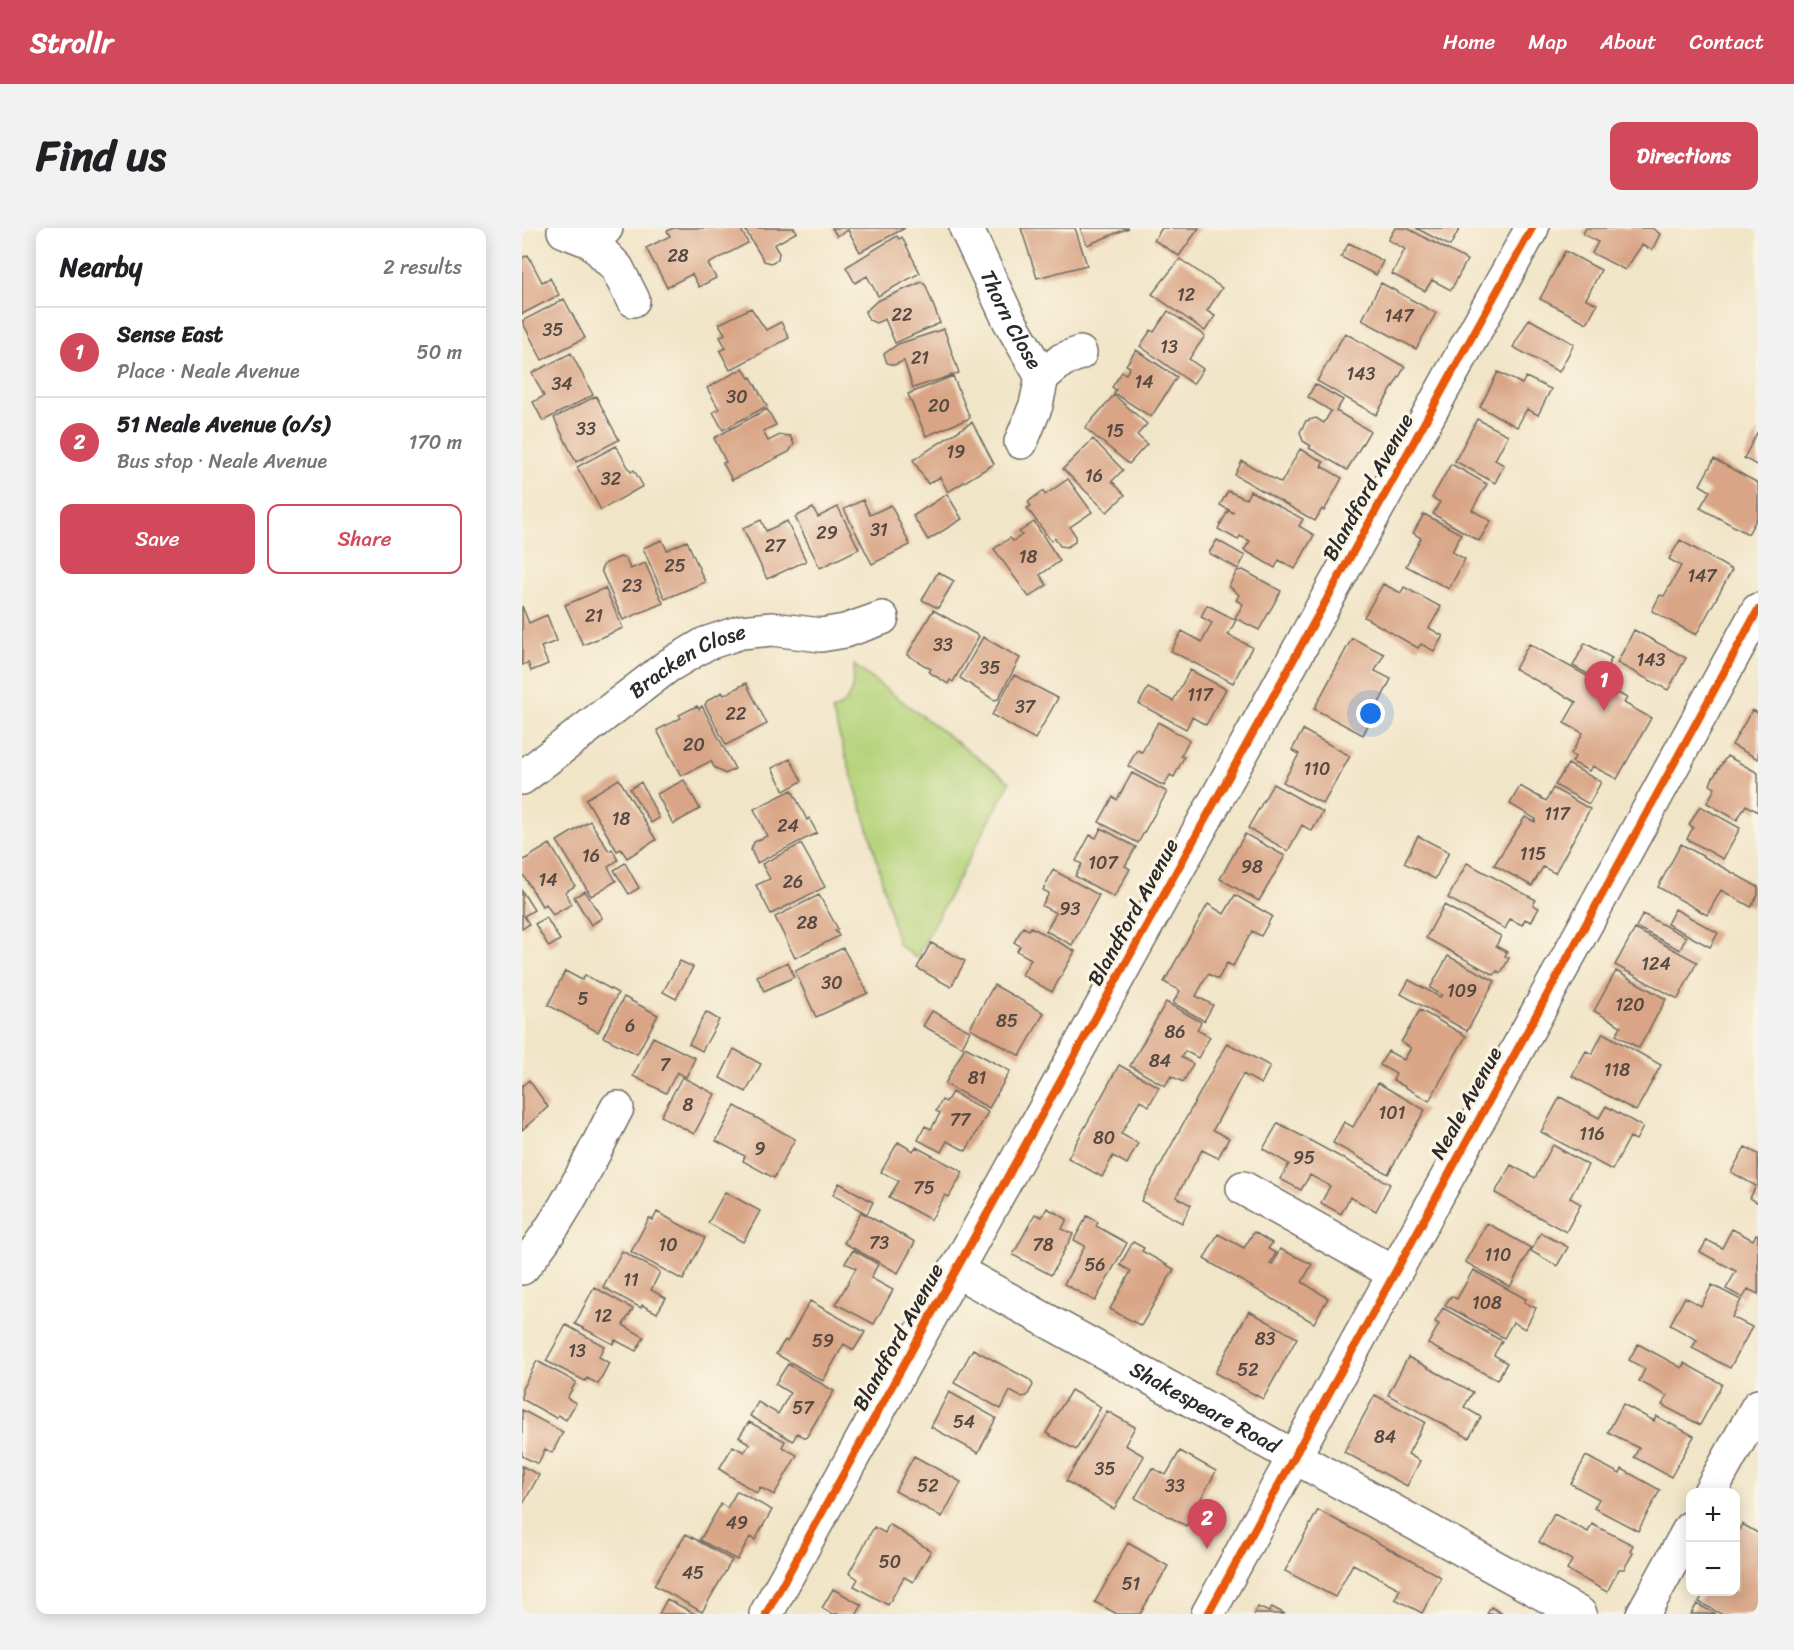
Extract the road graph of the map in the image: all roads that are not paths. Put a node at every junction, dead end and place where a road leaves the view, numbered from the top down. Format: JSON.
{"nodes":[{"id":1,"x":966,"y":228,"type":"edge"},
{"id":2,"x":1532,"y":228,"type":"edge"},
{"id":3,"x":587,"y":234,"type":"edge"},
{"id":4,"x":633,"y":300,"type":"dead end"},
{"id":5,"x":1080,"y":353,"type":"dead end"},
{"id":6,"x":1042,"y":377,"type":"junction"},
{"id":7,"x":1021,"y":442,"type":"dead end"},
{"id":8,"x":1758,"y":610,"type":"edge"},
{"id":9,"x":882,"y":618,"type":"dead end"},
{"id":10,"x":522,"y":778,"type":"edge"},
{"id":11,"x":617,"y":1108,"type":"dead end"},
{"id":12,"x":1243,"y":1188,"type":"dead end"},
{"id":13,"x":522,"y":1268,"type":"edge"},
{"id":14,"x":956,"y":1270,"type":"junction"},
{"id":15,"x":1394,"y":1273,"type":"junction"},
{"id":16,"x":1758,"y":1406,"type":"edge"},
{"id":17,"x":1295,"y":1456,"type":"junction"},
{"id":18,"x":1712,"y":1488,"type":"edge"},
{"id":19,"x":1686,"y":1535,"type":"edge"},
{"id":20,"x":766,"y":1614,"type":"edge"},
{"id":21,"x":1208,"y":1614,"type":"edge"},
{"id":22,"x":1580,"y":1614,"type":"edge"},
{"id":23,"x":1643,"y":1614,"type":"edge"}],
"edges":[{"from":1,"to":6,"type":"street","name":"Thorn Close"},
{"from":2,"to":14,"type":"street","name":"Blandford Avenue"},
{"from":3,"to":4,"type":"street"},
{"from":5,"to":6,"type":"street","name":"Thorn Close"},
{"from":6,"to":7,"type":"street","name":"Thorn Close"},
{"from":8,"to":15,"type":"street","name":"Neale Avenue"},
{"from":9,"to":10,"type":"street","name":"Bracken Close"},
{"from":11,"to":13,"type":"street"},
{"from":12,"to":15,"type":"street"},
{"from":14,"to":17,"type":"street","name":"Shakespeare Road"},
{"from":14,"to":20,"type":"street","name":"Blandford Avenue"},
{"from":15,"to":17,"type":"street","name":"Neale Avenue"},
{"from":16,"to":18,"type":"street"},
{"from":17,"to":21,"type":"street","name":"Neale Avenue"},
{"from":17,"to":22,"type":"street","name":"Shakespeare Road"},
{"from":19,"to":23,"type":"street"}]}
